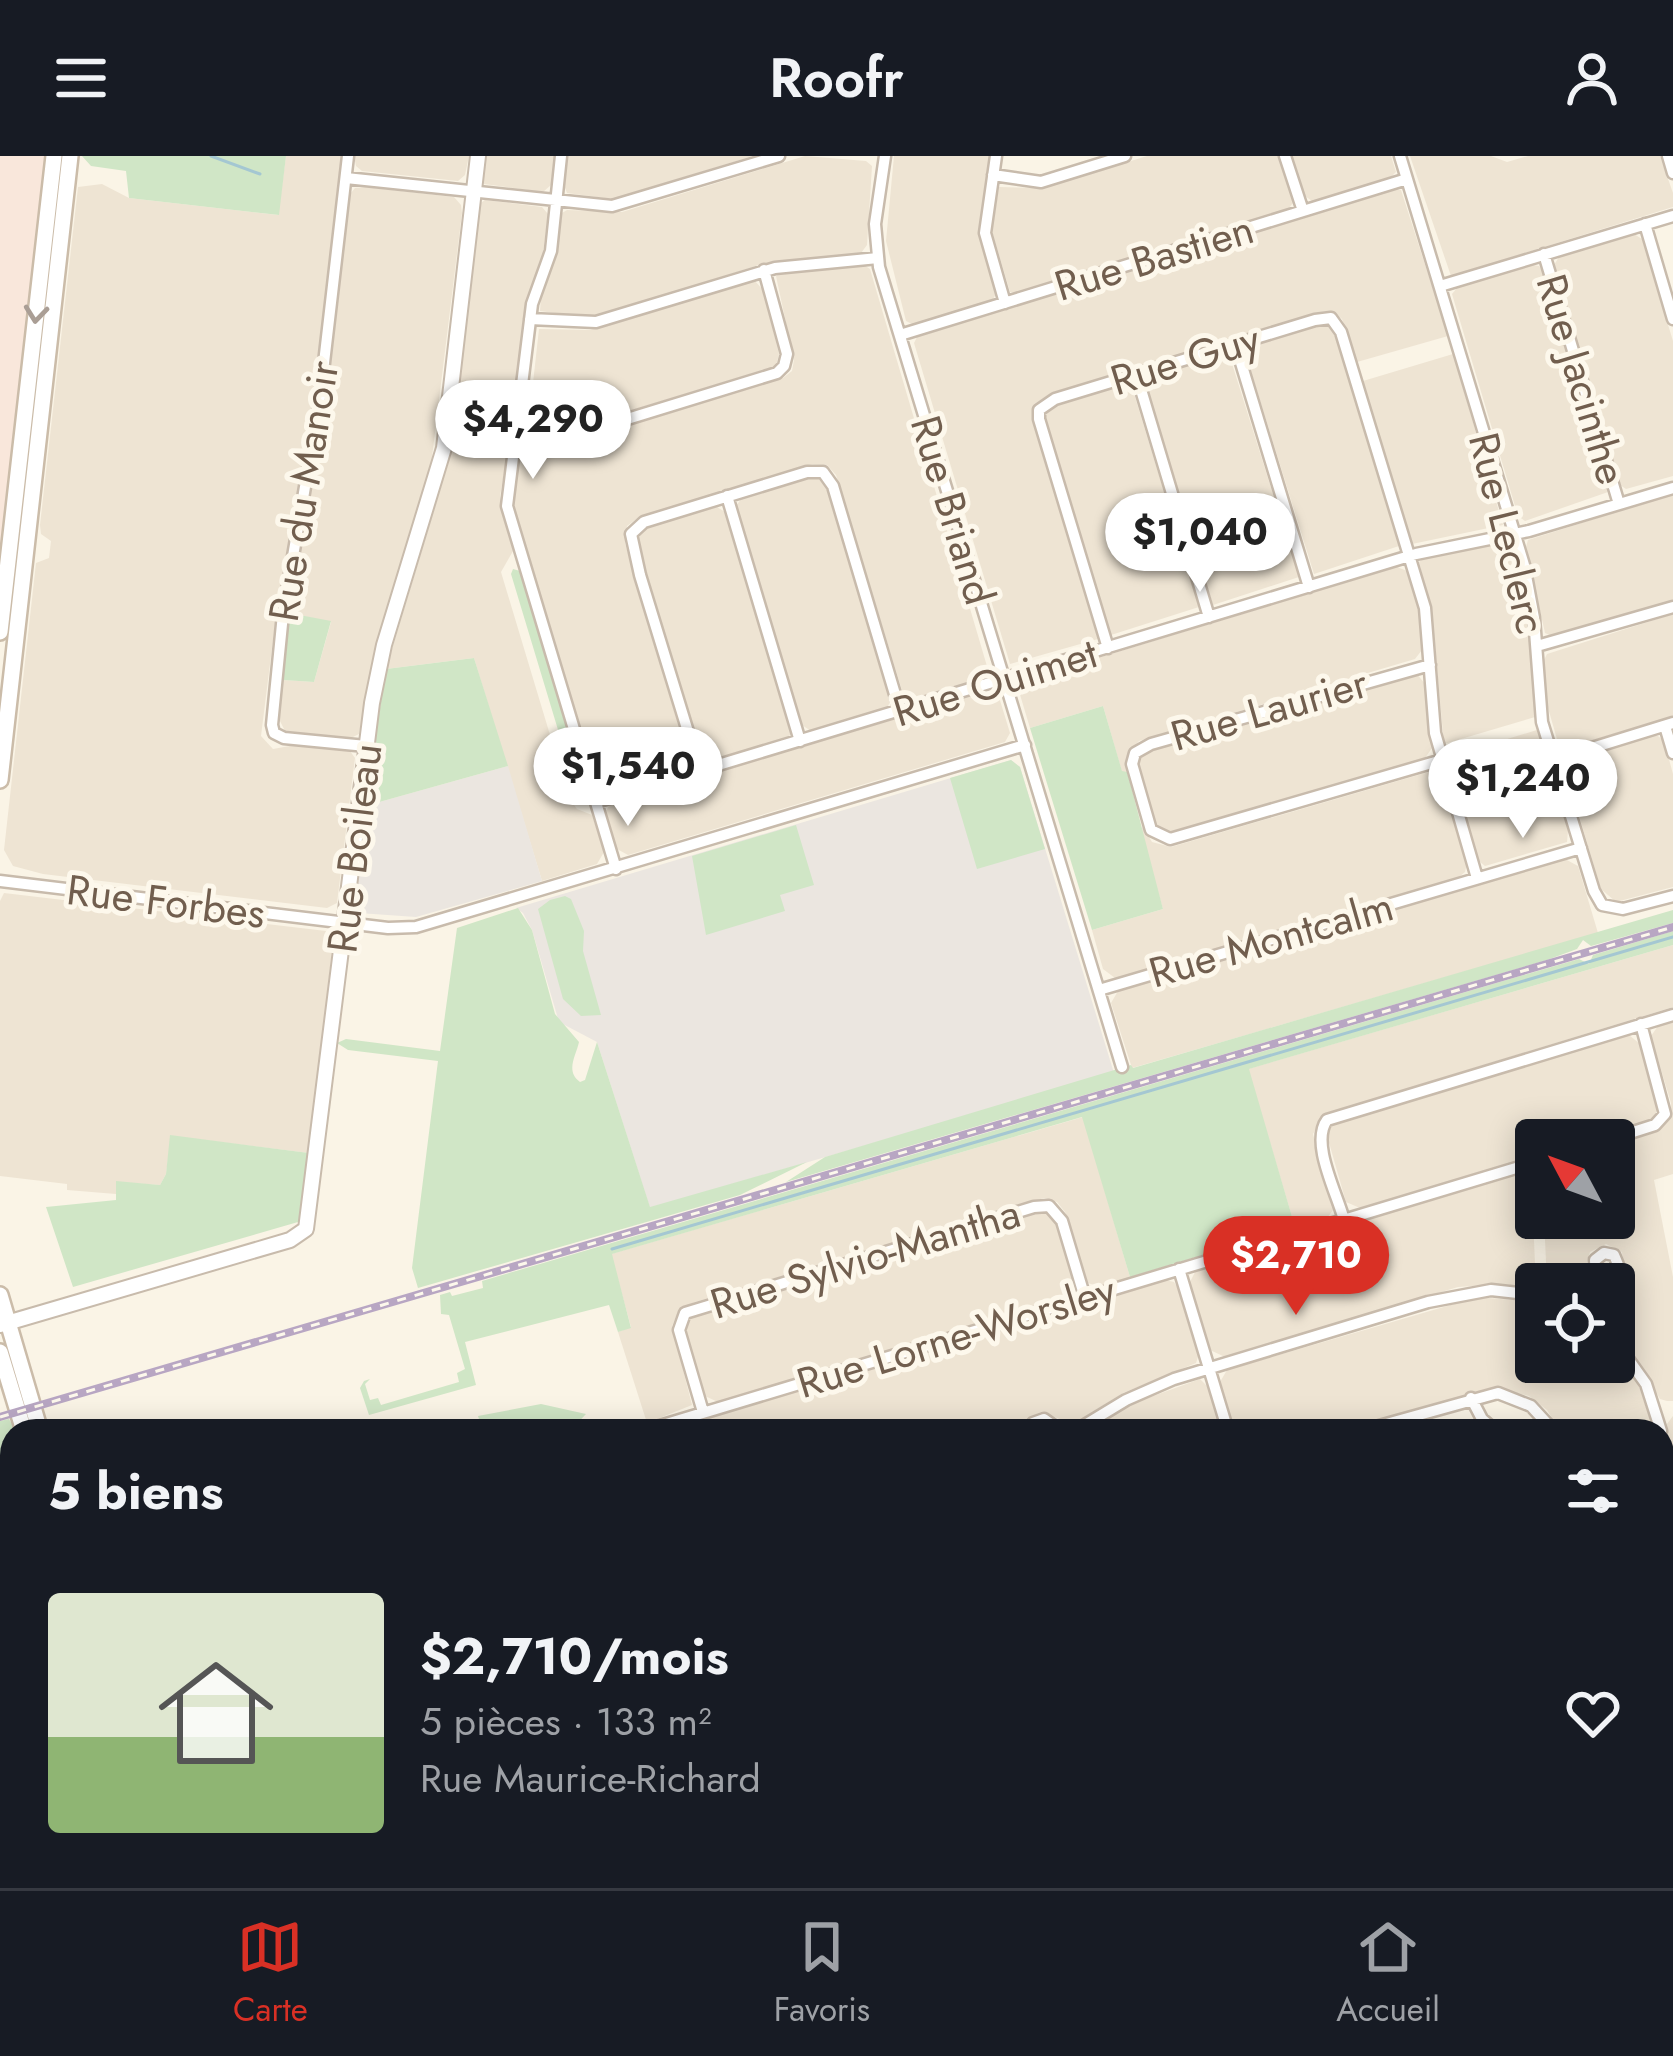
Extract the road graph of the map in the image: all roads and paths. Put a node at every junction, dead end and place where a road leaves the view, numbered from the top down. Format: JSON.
{"nodes":[{"id":1,"x":53,"y":156,"type":"edge"},
{"id":2,"x":70,"y":156,"type":"edge"},
{"id":3,"x":348,"y":156,"type":"edge"},
{"id":4,"x":478,"y":156,"type":"edge"},
{"id":5,"x":561,"y":156,"type":"edge"},
{"id":6,"x":779,"y":156,"type":"edge"},
{"id":7,"x":875,"y":156,"type":"edge"},
{"id":8,"x":996,"y":156,"type":"edge"},
{"id":9,"x":1125,"y":156,"type":"edge"},
{"id":10,"x":1286,"y":156,"type":"edge"},
{"id":11,"x":1400,"y":156,"type":"edge"},
{"id":12,"x":1668,"y":156,"type":"edge"},
{"id":13,"x":884,"y":157,"type":"edge"},
{"id":14,"x":1673,"y":173,"type":"edge"},
{"id":15,"x":993,"y":176,"type":"junction"},
{"id":16,"x":346,"y":178,"type":"junction"},
{"id":17,"x":1407,"y":179,"type":"junction"},
{"id":18,"x":472,"y":191,"type":"junction"},
{"id":19,"x":556,"y":200,"type":"junction"},
{"id":20,"x":1303,"y":211,"type":"junction"},
{"id":21,"x":1673,"y":216,"type":"edge"},
{"id":22,"x":1645,"y":224,"type":"junction"},
{"id":23,"x":1544,"y":254,"type":"junction"},
{"id":24,"x":878,"y":258,"type":"junction"},
{"id":25,"x":764,"y":270,"type":"junction"},
{"id":26,"x":1440,"y":286,"type":"junction"},
{"id":27,"x":1005,"y":303,"type":"junction"},
{"id":28,"x":530,"y":319,"type":"junction"},
{"id":29,"x":1673,"y":319,"type":"edge"},
{"id":30,"x":900,"y":335,"type":"junction"},
{"id":31,"x":1235,"y":343,"type":"junction"},
{"id":32,"x":1136,"y":374,"type":"junction"},
{"id":33,"x":520,"y":425,"type":"junction"},
{"id":34,"x":1673,"y":488,"type":"edge"},
{"id":35,"x":727,"y":496,"type":"junction"},
{"id":36,"x":1619,"y":504,"type":"junction"},
{"id":37,"x":1515,"y":534,"type":"junction"},
{"id":38,"x":1409,"y":557,"type":"junction"},
{"id":39,"x":1309,"y":587,"type":"junction"},
{"id":40,"x":1673,"y":607,"type":"edge"},
{"id":41,"x":1208,"y":617,"type":"junction"},
{"id":42,"x":0,"y":632,"type":"edge"},
{"id":43,"x":1537,"y":646,"type":"junction"},
{"id":44,"x":1108,"y":648,"type":"junction"},
{"id":45,"x":1430,"y":665,"type":"junction"},
{"id":46,"x":1005,"y":679,"type":"junction"},
{"id":47,"x":900,"y":710,"type":"junction"},
{"id":48,"x":1669,"y":724,"type":"edge"},
{"id":49,"x":800,"y":741,"type":"junction"},
{"id":50,"x":1025,"y":745,"type":"junction"},
{"id":51,"x":366,"y":746,"type":"junction"},
{"id":52,"x":1673,"y":753,"type":"edge"},
{"id":53,"x":1442,"y":760,"type":"junction"},
{"id":54,"x":1553,"y":760,"type":"junction"},
{"id":55,"x":700,"y":771,"type":"junction"},
{"id":56,"x":0,"y":780,"type":"edge"},
{"id":57,"x":596,"y":802,"type":"junction"},
{"id":58,"x":1581,"y":848,"type":"junction"},
{"id":59,"x":616,"y":869,"type":"junction"},
{"id":60,"x":1478,"y":878,"type":"junction"},
{"id":61,"x":0,"y":881,"type":"edge"},
{"id":62,"x":1673,"y":896,"type":"edge"},
{"id":63,"x":345,"y":923,"type":"junction"},
{"id":64,"x":1099,"y":990,"type":"junction"},
{"id":65,"x":1673,"y":1015,"type":"edge"},
{"id":66,"x":1641,"y":1024,"type":"junction"},
{"id":67,"x":1122,"y":1067,"type":"dead end"},
{"id":68,"x":1635,"y":1132,"type":"edge"},
{"id":69,"x":1515,"y":1168,"type":"edge"},
{"id":70,"x":1344,"y":1220,"type":"junction"},
{"id":71,"x":1595,"y":1263,"type":"edge"},
{"id":72,"x":1616,"y":1263,"type":"edge"},
{"id":73,"x":1179,"y":1269,"type":"junction"},
{"id":74,"x":1515,"y":1293,"type":"edge"},
{"id":75,"x":0,"y":1295,"type":"edge"},
{"id":76,"x":1085,"y":1298,"type":"junction"},
{"id":77,"x":4,"y":1324,"type":"edge"},
{"id":78,"x":0,"y":1352,"type":"edge"},
{"id":79,"x":1635,"y":1366,"type":"edge"},
{"id":80,"x":1210,"y":1368,"type":"junction"},
{"id":81,"x":1471,"y":1398,"type":"junction"},
{"id":82,"x":1664,"y":1411,"type":"edge"},
{"id":83,"x":703,"y":1412,"type":"junction"},
{"id":84,"x":20,"y":1419,"type":"edge"},
{"id":85,"x":36,"y":1419,"type":"edge"},
{"id":86,"x":681,"y":1419,"type":"edge"},
{"id":87,"x":1095,"y":1419,"type":"edge"},
{"id":88,"x":1225,"y":1419,"type":"edge"},
{"id":89,"x":1401,"y":1419,"type":"edge"},
{"id":90,"x":1481,"y":1419,"type":"edge"},
{"id":91,"x":1543,"y":1419,"type":"edge"}],
"edges":[{"from":1,"to":42,"type":"main road","one_way":true},
{"from":2,"to":56,"type":"main road"},
{"from":3,"to":16,"type":"street","name":"Rue du Manoir"},
{"from":4,"to":18,"type":"street","name":"Rue Boileau"},
{"from":5,"to":19,"type":"street"},
{"from":6,"to":19,"type":"street"},
{"from":7,"to":13,"type":"street"},
{"from":8,"to":15,"type":"street"},
{"from":9,"to":15,"type":"street"},
{"from":10,"to":20,"type":"street"},
{"from":11,"to":17,"type":"street","name":"Rue Leclerc"},
{"from":12,"to":14,"type":"street"},
{"from":13,"to":24,"type":"street","name":"Rue Briand"},
{"from":15,"to":27,"type":"street"},
{"from":16,"to":18,"type":"street"},
{"from":16,"to":51,"type":"street","name":"Rue du Manoir"},
{"from":17,"to":20,"type":"street","name":"Rue Bastien"},
{"from":17,"to":26,"type":"street","name":"Rue Leclerc"},
{"from":18,"to":19,"type":"street"},
{"from":18,"to":51,"type":"street","name":"Rue Boileau"},
{"from":19,"to":28,"type":"street"},
{"from":20,"to":27,"type":"street","name":"Rue Bastien"},
{"from":21,"to":22,"type":"street"},
{"from":22,"to":23,"type":"street"},
{"from":22,"to":29,"type":"street"},
{"from":23,"to":26,"type":"street"},
{"from":23,"to":36,"type":"street","name":"Rue Jacinthe"},
{"from":24,"to":25,"type":"street"},
{"from":24,"to":30,"type":"street","name":"Rue Briand"},
{"from":25,"to":28,"type":"street"},
{"from":25,"to":33,"type":"street"},
{"from":26,"to":37,"type":"street","name":"Rue Leclerc"},
{"from":27,"to":30,"type":"street","name":"Rue Bastien"},
{"from":28,"to":33,"type":"street"},
{"from":30,"to":46,"type":"street","name":"Rue Briand"},
{"from":31,"to":32,"type":"street","name":"Rue Guy"},
{"from":31,"to":38,"type":"street","name":"Rue Guy"},
{"from":31,"to":39,"type":"street"},
{"from":32,"to":41,"type":"street"},
{"from":32,"to":44,"type":"street","name":"Rue Guy"},
{"from":33,"to":57,"type":"street"},
{"from":34,"to":36,"type":"street","name":"Rue Ouimet"},
{"from":35,"to":47,"type":"street"},
{"from":35,"to":49,"type":"street"},
{"from":35,"to":55,"type":"street"},
{"from":36,"to":37,"type":"street","name":"Rue Ouimet"},
{"from":37,"to":38,"type":"street","name":"Rue Ouimet"},
{"from":37,"to":43,"type":"street","name":"Rue Leclerc"},
{"from":38,"to":39,"type":"street","name":"Rue Ouimet"},
{"from":38,"to":45,"type":"street"},
{"from":39,"to":41,"type":"street","name":"Rue Ouimet"},
{"from":40,"to":43,"type":"street"},
{"from":41,"to":44,"type":"street","name":"Rue Ouimet"},
{"from":43,"to":54,"type":"street","name":"Rue Leclerc"},
{"from":44,"to":46,"type":"street","name":"Rue Ouimet"},
{"from":45,"to":53,"type":"street"},
{"from":45,"to":53,"type":"street","name":"Rue Laurier"},
{"from":46,"to":47,"type":"street","name":"Rue Ouimet"},
{"from":46,"to":50,"type":"street","name":"Rue Briand"},
{"from":47,"to":49,"type":"street","name":"Rue Ouimet"},
{"from":48,"to":52,"type":"street"},
{"from":48,"to":54,"type":"street"},
{"from":49,"to":55,"type":"street","name":"Rue Ouimet"},
{"from":50,"to":59,"type":"street","name":"Rue Forbes"},
{"from":50,"to":64,"type":"street","name":"Rue Briand"},
{"from":51,"to":63,"type":"street","name":"Rue Boileau"},
{"from":53,"to":60,"type":"street"},
{"from":54,"to":58,"type":"street","name":"Rue Leclerc"},
{"from":55,"to":57,"type":"street","name":"Rue Ouimet"},
{"from":57,"to":59,"type":"street"},
{"from":58,"to":60,"type":"street","name":"Rue Montcalm"},
{"from":58,"to":62,"type":"street","name":"Rue Leclerc"},
{"from":59,"to":63,"type":"street","name":"Rue Forbes"},
{"from":60,"to":64,"type":"street","name":"Rue Montcalm"},
{"from":61,"to":63,"type":"street","name":"Rue Forbes"},
{"from":63,"to":77,"type":"street","name":"Rue Boileau"},
{"from":64,"to":67,"type":"street","name":"Rue Briand"},
{"from":65,"to":66,"type":"street"},
{"from":66,"to":68,"type":"street"},
{"from":66,"to":70,"type":"street"},
{"from":69,"to":70,"type":"street","name":"Rue Lorne-Worsley"},
{"from":70,"to":73,"type":"street","name":"Rue Lorne-Worsley"},
{"from":71,"to":72,"type":"street"},
{"from":73,"to":76,"type":"street","name":"Rue Lorne-Worsley"},
{"from":73,"to":80,"type":"street"},
{"from":74,"to":80,"type":"street"},
{"from":75,"to":77,"type":"main road"},
{"from":76,"to":83,"type":"street","name":"Rue Lorne-Worsley"},
{"from":76,"to":83,"type":"street","name":"Rue Sylvio-Mantha"},
{"from":77,"to":85,"type":"main road"},
{"from":78,"to":84,"type":"main road"},
{"from":79,"to":82,"type":"street"},
{"from":80,"to":87,"type":"street"},
{"from":80,"to":88,"type":"street"},
{"from":81,"to":89,"type":"street"},
{"from":81,"to":90,"type":"street"},
{"from":81,"to":91,"type":"street"},
{"from":83,"to":86,"type":"street","name":"Rue Lorne-Worsley"}]}
